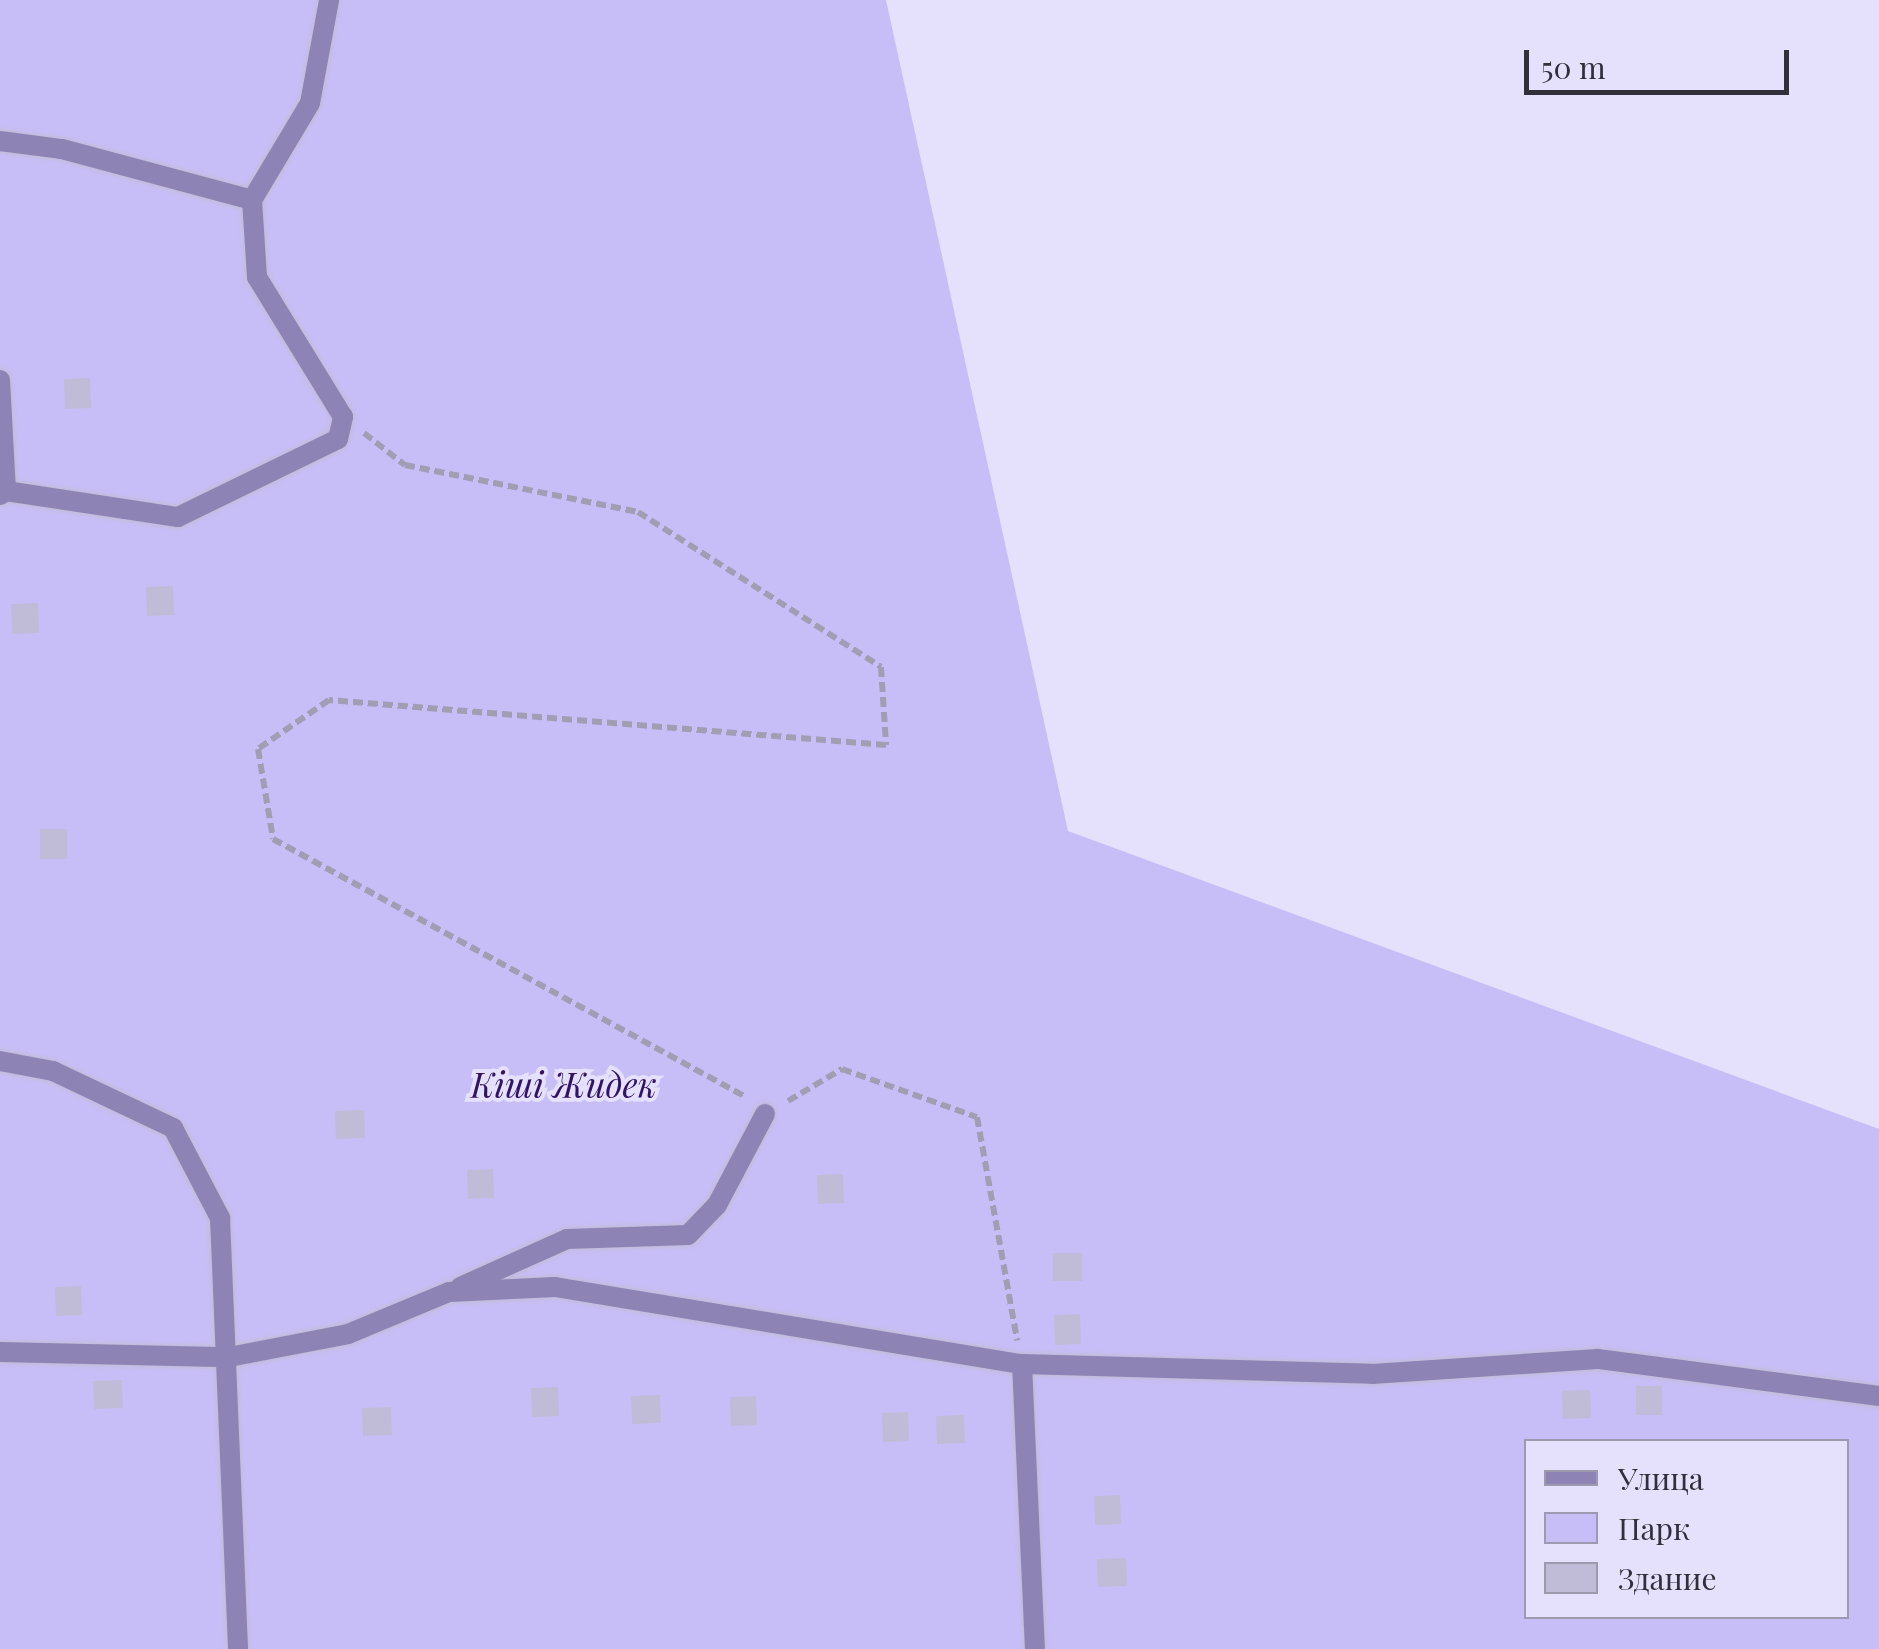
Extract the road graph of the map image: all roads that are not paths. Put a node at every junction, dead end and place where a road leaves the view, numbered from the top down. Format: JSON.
{"nodes":[{"id":1,"x":329,"y":0,"type":"edge"},
{"id":2,"x":0,"y":141,"type":"edge"},
{"id":3,"x":252,"y":200,"type":"junction"},
{"id":4,"x":0,"y":380,"type":"edge"},
{"id":5,"x":3,"y":493,"type":"edge"},
{"id":6,"x":0,"y":1061,"type":"edge"},
{"id":7,"x":765,"y":1114,"type":"road end"},
{"id":8,"x":449,"y":1292,"type":"junction"},
{"id":9,"x":0,"y":1352,"type":"edge"},
{"id":10,"x":229,"y":1357,"type":"junction"},
{"id":11,"x":1022,"y":1364,"type":"junction"},
{"id":12,"x":1879,"y":1396,"type":"edge"},
{"id":13,"x":238,"y":1649,"type":"edge"},
{"id":14,"x":1035,"y":1649,"type":"edge"}],
"edges":[{"from":1,"to":3,"type":"street"},
{"from":2,"to":3,"type":"street"},
{"from":3,"to":5,"type":"street"},
{"from":4,"to":5,"type":"street"},
{"from":6,"to":10,"type":"street"},
{"from":7,"to":8,"type":"street"},
{"from":8,"to":10,"type":"street"},
{"from":8,"to":11,"type":"street"},
{"from":9,"to":10,"type":"street"},
{"from":10,"to":13,"type":"street"},
{"from":11,"to":12,"type":"street"},
{"from":11,"to":14,"type":"street"}]}
